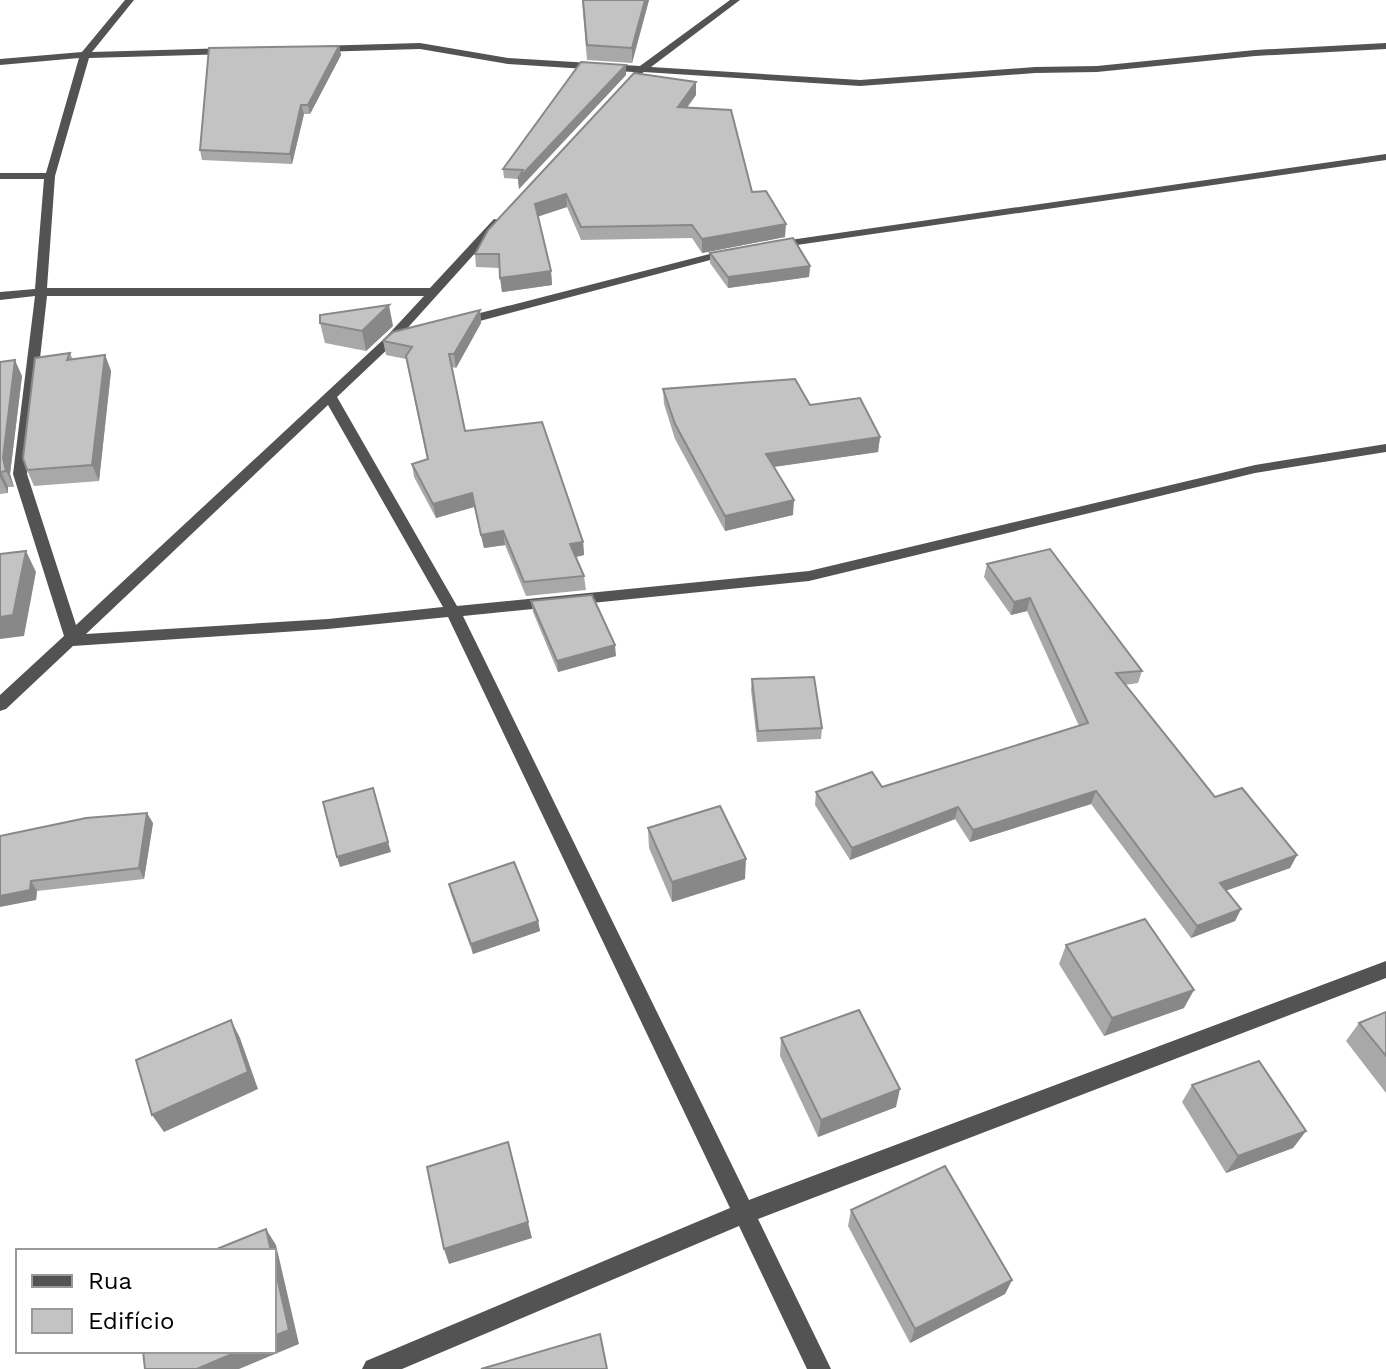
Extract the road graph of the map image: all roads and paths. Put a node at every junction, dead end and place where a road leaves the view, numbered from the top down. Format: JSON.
{"nodes":[{"id":1,"x":130,"y":0,"type":"edge"},
{"id":2,"x":736,"y":0,"type":"edge"},
{"id":3,"x":1386,"y":46,"type":"edge"},
{"id":4,"x":308,"y":49,"type":"edge"},
{"id":5,"x":245,"y":51,"type":"edge"},
{"id":6,"x":85,"y":55,"type":"junction"},
{"id":7,"x":0,"y":62,"type":"edge"},
{"id":8,"x":639,"y":71,"type":"junction"},
{"id":9,"x":629,"y":82,"type":"edge"},
{"id":10,"x":1386,"y":157,"type":"edge"},
{"id":11,"x":0,"y":176,"type":"edge"},
{"id":12,"x":50,"y":176,"type":"junction"},
{"id":13,"x":511,"y":207,"type":"edge"},
{"id":14,"x":763,"y":247,"type":"edge"},
{"id":15,"x":748,"y":249,"type":"edge"},
{"id":16,"x":41,"y":292,"type":"junction"},
{"id":17,"x":434,"y":292,"type":"junction"},
{"id":18,"x":0,"y":296,"type":"edge"},
{"id":19,"x":449,"y":325,"type":"edge"},
{"id":20,"x":420,"y":333,"type":"edge"},
{"id":21,"x":390,"y":340,"type":"junction"},
{"id":22,"x":330,"y":397,"type":"junction"},
{"id":23,"x":1386,"y":448,"type":"edge"},
{"id":24,"x":453,"y":612,"type":"junction"},
{"id":25,"x":73,"y":640,"type":"junction"},
{"id":26,"x":0,"y":705,"type":"edge"},
{"id":27,"x":1386,"y":969,"type":"edge"},
{"id":28,"x":744,"y":1213,"type":"junction"},
{"id":29,"x":374,"y":1369,"type":"edge"},
{"id":30,"x":819,"y":1369,"type":"edge"}],
"edges":[{"from":1,"to":6,"type":"street"},
{"from":2,"to":8,"type":"street"},
{"from":3,"to":8,"type":"street"},
{"from":4,"to":8,"type":"street"},
{"from":5,"to":6,"type":"street"},
{"from":6,"to":7,"type":"street"},
{"from":6,"to":12,"type":"street"},
{"from":8,"to":9,"type":"street"},
{"from":10,"to":14,"type":"street"},
{"from":11,"to":12,"type":"street"},
{"from":12,"to":16,"type":"street"},
{"from":13,"to":17,"type":"street"},
{"from":15,"to":19,"type":"street"},
{"from":16,"to":17,"type":"street"},
{"from":16,"to":18,"type":"street"},
{"from":16,"to":25,"type":"street"},
{"from":17,"to":21,"type":"street"},
{"from":20,"to":21,"type":"street"},
{"from":21,"to":22,"type":"street"},
{"from":22,"to":24,"type":"street"},
{"from":22,"to":25,"type":"street"},
{"from":23,"to":24,"type":"street"},
{"from":24,"to":25,"type":"street"},
{"from":24,"to":28,"type":"street"},
{"from":25,"to":26,"type":"street"},
{"from":27,"to":28,"type":"street"},
{"from":28,"to":29,"type":"street"},
{"from":28,"to":30,"type":"street"}]}
